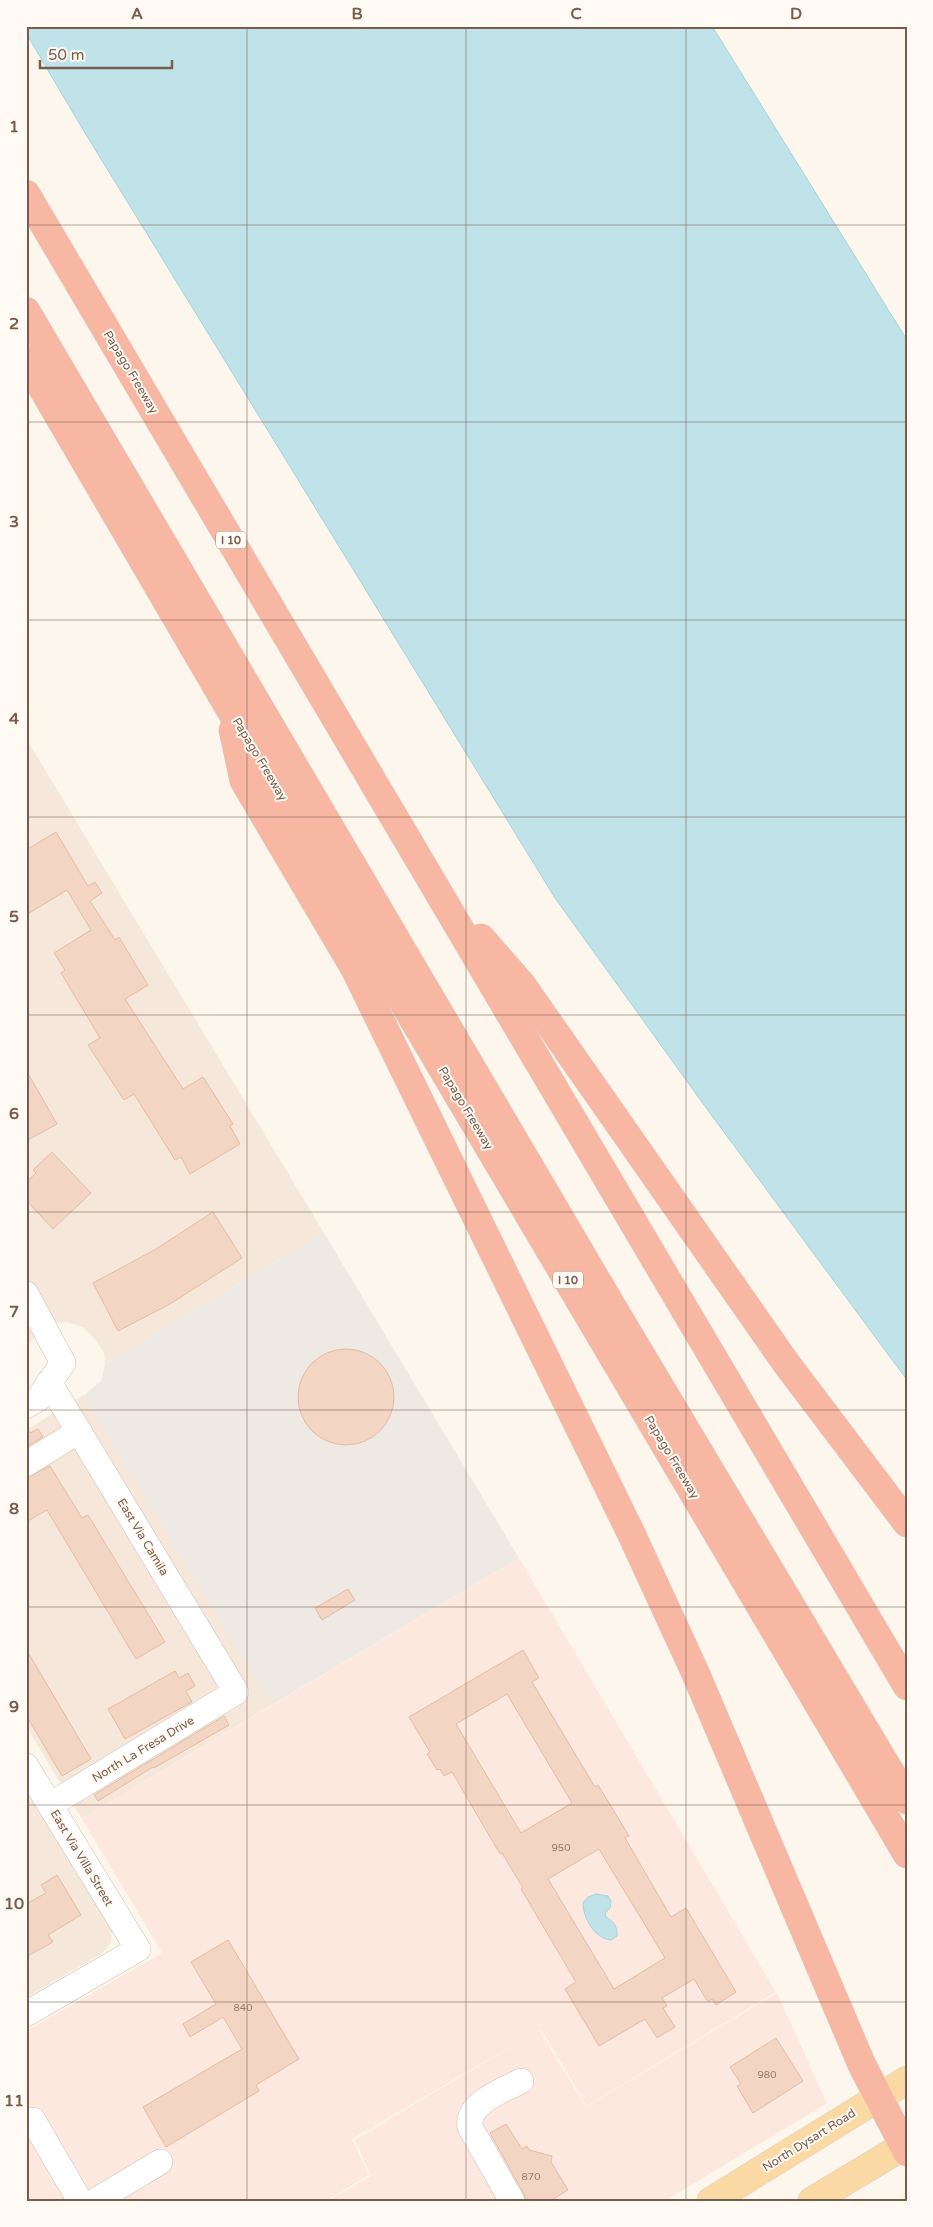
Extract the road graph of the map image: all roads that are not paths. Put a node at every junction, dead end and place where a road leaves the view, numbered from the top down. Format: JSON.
{"nodes":[{"id":1,"x":26,"y":194,"type":"edge"},
{"id":2,"x":26,"y":311,"type":"edge"},
{"id":3,"x":26,"y":360,"type":"edge"},
{"id":4,"x":228,"y":706,"type":"junction"},
{"id":5,"x":436,"y":886,"type":"junction"},
{"id":6,"x":26,"y":1294,"type":"edge"},
{"id":7,"x":56,"y":1372,"type":"junction"},
{"id":8,"x":26,"y":1406,"type":"edge"},
{"id":9,"x":79,"y":1432,"type":"junction"},
{"id":10,"x":26,"y":1464,"type":"edge"},
{"id":11,"x":907,"y":1523,"type":"edge"},
{"id":12,"x":907,"y":1686,"type":"edge"},
{"id":13,"x":236,"y":1692,"type":"joint"},
{"id":14,"x":26,"y":1766,"type":"edge"},
{"id":15,"x":907,"y":1800,"type":"edge"},
{"id":16,"x":50,"y":1805,"type":"junction"},
{"id":17,"x":907,"y":1854,"type":"edge"},
{"id":18,"x":26,"y":2014,"type":"edge"},
{"id":19,"x":907,"y":2080,"type":"edge"},
{"id":20,"x":526,"y":2087,"type":"dead end"},
{"id":21,"x":877,"y":2097,"type":"junction"},
{"id":22,"x":33,"y":2120,"type":"dead end"},
{"id":23,"x":905,"y":2148,"type":"edge"},
{"id":24,"x":160,"y":2162,"type":"dead end"},
{"id":25,"x":80,"y":2201,"type":"edge"},
{"id":26,"x":95,"y":2201,"type":"edge"},
{"id":27,"x":512,"y":2201,"type":"edge"},
{"id":28,"x":711,"y":2201,"type":"edge"},
{"id":29,"x":812,"y":2201,"type":"edge"}],
"edges":[{"from":1,"to":5,"type":"highway","name":"Papago Freeway","number":"I 10"},
{"from":2,"to":15,"type":"highway"},
{"from":3,"to":4,"type":"highway","name":"Papago Freeway","number":"I 10"},
{"from":4,"to":17,"type":"highway","name":"Papago Freeway","number":"I 10"},
{"from":4,"to":21,"type":"highway"},
{"from":5,"to":11,"type":"highway"},
{"from":5,"to":12,"type":"highway","name":"Papago Freeway","number":"I 10"},
{"from":6,"to":7,"type":"street","name":"East Via Camila"},
{"from":7,"to":8,"type":"street"},
{"from":7,"to":9,"type":"street","name":"East Via Camila"},
{"from":9,"to":10,"type":"street"},
{"from":9,"to":13,"type":"street","name":"East Via Camila"},
{"from":13,"to":16,"type":"street","name":"North La Fresa Drive"},
{"from":14,"to":16,"type":"street","name":"East Via Villa Street"},
{"from":16,"to":18,"type":"street","name":"East Via Villa Street"},
{"from":19,"to":21,"type":"main road","name":"North Dysart Road"},
{"from":20,"to":27,"type":"street"},
{"from":21,"to":23,"type":"highway"},
{"from":21,"to":28,"type":"main road","name":"North Dysart Road"},
{"from":22,"to":25,"type":"street"},
{"from":23,"to":29,"type":"main road"},
{"from":24,"to":26,"type":"street"}]}
